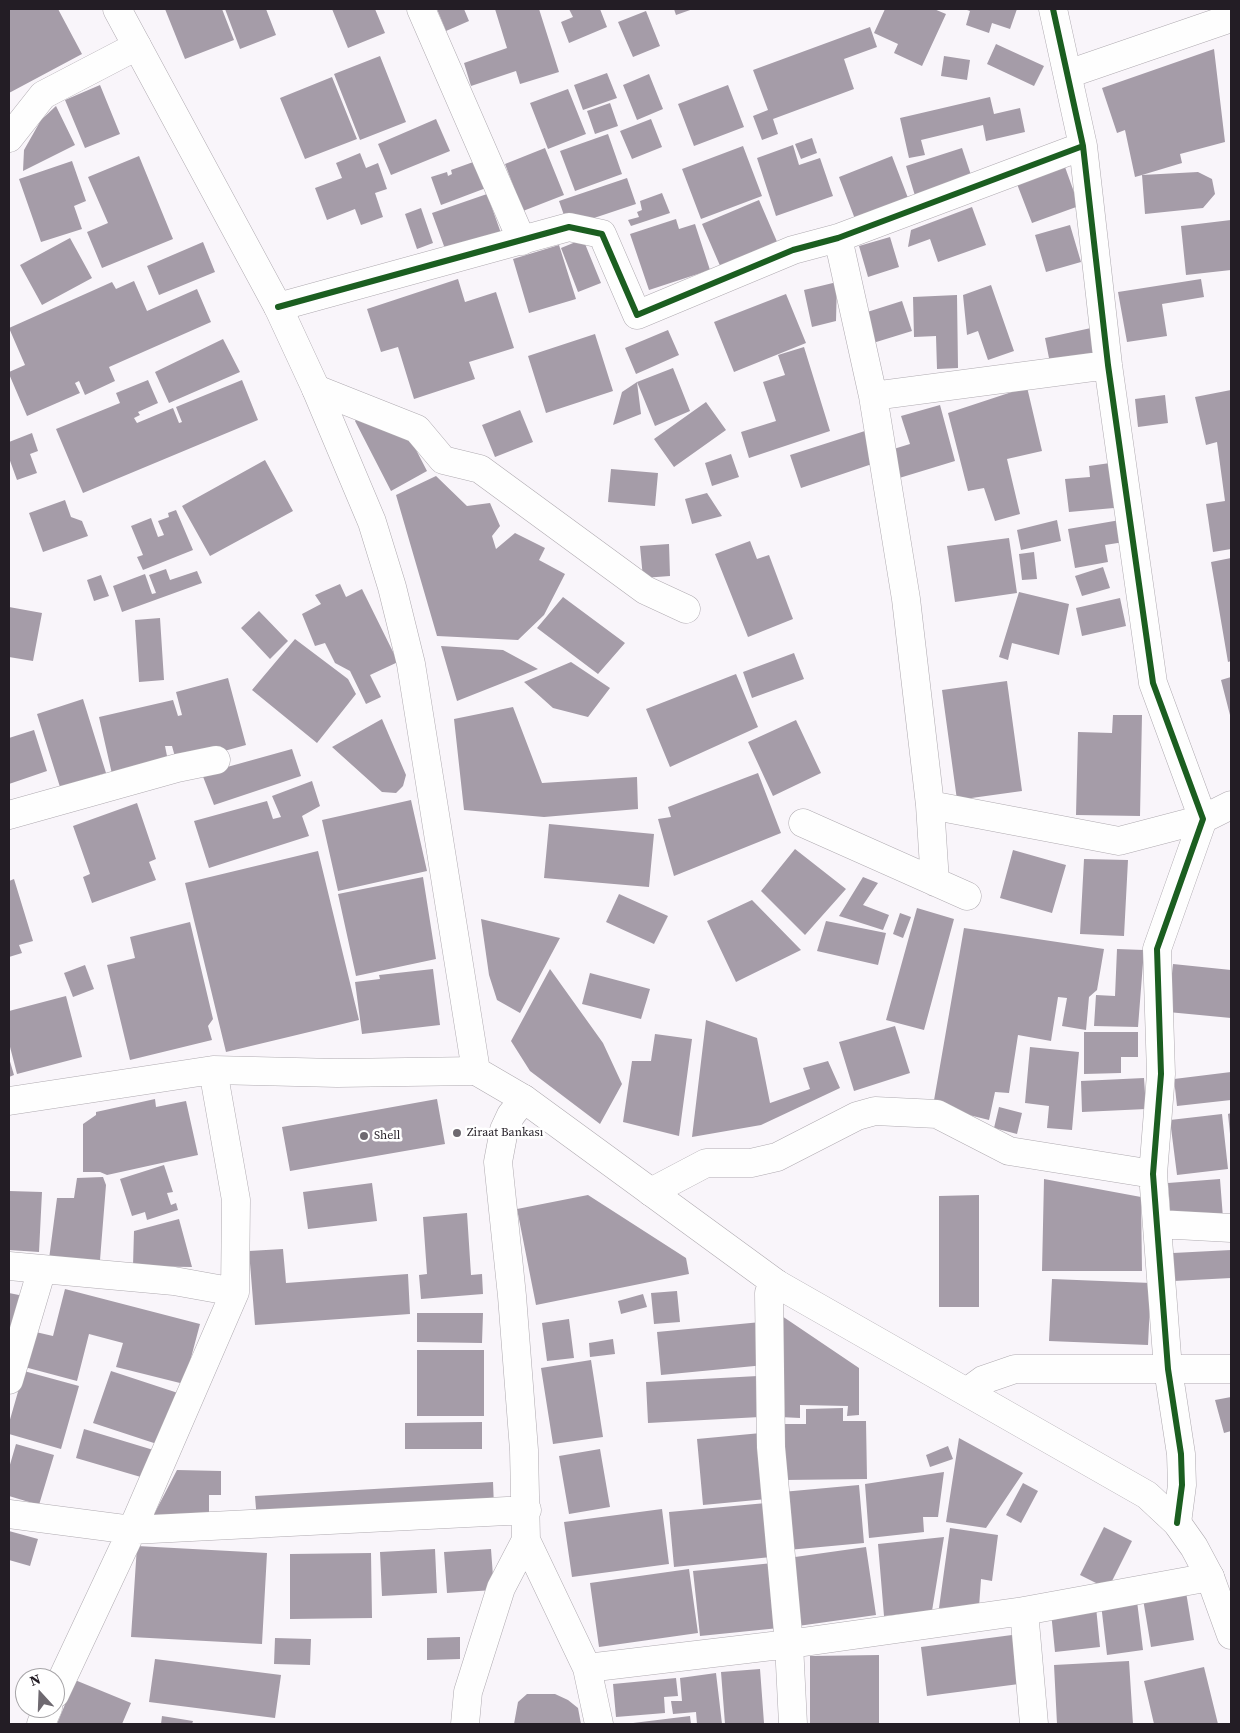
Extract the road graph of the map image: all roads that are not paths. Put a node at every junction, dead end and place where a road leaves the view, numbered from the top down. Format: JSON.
{"nodes":[{"id":1,"x":117,"y":9,"type":"edge"},
{"id":2,"x":421,"y":9,"type":"edge"},
{"id":3,"x":1053,"y":9,"type":"edge"},
{"id":4,"x":1231,"y":18,"type":"edge"},
{"id":5,"x":137,"y":46,"type":"junction"},
{"id":6,"x":1068,"y":74,"type":"junction"},
{"id":7,"x":9,"y":138,"type":"edge"},
{"id":8,"x":1083,"y":146,"type":"junction"},
{"id":9,"x":838,"y":238,"type":"junction"},
{"id":10,"x":522,"y":241,"type":"junction"},
{"id":11,"x":278,"y":307,"type":"junction"},
{"id":12,"x":1108,"y":365,"type":"junction"},
{"id":13,"x":316,"y":389,"type":"junction"},
{"id":14,"x":873,"y":396,"type":"junction"},
{"id":15,"x":686,"y":609,"type":"dead end"},
{"id":16,"x":216,"y":760,"type":"dead end"},
{"id":17,"x":930,"y":805,"type":"junction"},
{"id":18,"x":1231,"y":805,"type":"edge"},
{"id":19,"x":9,"y":815,"type":"edge"},
{"id":20,"x":1204,"y":819,"type":"junction"},
{"id":21,"x":803,"y":823,"type":"dead end"},
{"id":22,"x":935,"y":882,"type":"junction"},
{"id":23,"x":967,"y":896,"type":"dead end"},
{"id":24,"x":213,"y":1070,"type":"junction"},
{"id":25,"x":476,"y":1071,"type":"junction"},
{"id":26,"x":9,"y":1100,"type":"edge"},
{"id":27,"x":524,"y":1100,"type":"junction"},
{"id":28,"x":1153,"y":1174,"type":"junction"},
{"id":29,"x":651,"y":1192,"type":"junction"},
{"id":30,"x":1158,"y":1224,"type":"junction"},
{"id":31,"x":1231,"y":1228,"type":"edge"},
{"id":32,"x":9,"y":1266,"type":"edge"},
{"id":33,"x":42,"y":1269,"type":"junction"},
{"id":34,"x":777,"y":1284,"type":"junction"},
{"id":35,"x":235,"y":1292,"type":"junction"},
{"id":36,"x":1168,"y":1368,"type":"junction"},
{"id":37,"x":1231,"y":1369,"type":"edge"},
{"id":38,"x":9,"y":1380,"type":"edge"},
{"id":39,"x":968,"y":1391,"type":"junction"},
{"id":40,"x":527,"y":1510,"type":"junction"},
{"id":41,"x":9,"y":1514,"type":"edge"},
{"id":42,"x":1177,"y":1523,"type":"junction"},
{"id":43,"x":132,"y":1530,"type":"junction"},
{"id":44,"x":526,"y":1540,"type":"junction"},
{"id":45,"x":1210,"y":1577,"type":"junction"},
{"id":46,"x":1024,"y":1610,"type":"junction"},
{"id":47,"x":1231,"y":1635,"type":"edge"},
{"id":48,"x":789,"y":1644,"type":"junction"},
{"id":49,"x":587,"y":1668,"type":"junction"},
{"id":50,"x":65,"y":1673,"type":"edge"},
{"id":51,"x":465,"y":1724,"type":"edge"},
{"id":52,"x":599,"y":1724,"type":"edge"},
{"id":53,"x":794,"y":1724,"type":"edge"},
{"id":54,"x":1034,"y":1724,"type":"edge"}],
"edges":[{"from":1,"to":5,"type":"street"},
{"from":2,"to":10,"type":"street"},
{"from":3,"to":6,"type":"street"},
{"from":4,"to":6,"type":"street"},
{"from":5,"to":7,"type":"street"},
{"from":5,"to":11,"type":"street"},
{"from":6,"to":8,"type":"street"},
{"from":8,"to":9,"type":"street"},
{"from":8,"to":12,"type":"street"},
{"from":9,"to":10,"type":"street"},
{"from":9,"to":14,"type":"street"},
{"from":10,"to":11,"type":"street"},
{"from":11,"to":13,"type":"street"},
{"from":12,"to":14,"type":"street"},
{"from":12,"to":20,"type":"street"},
{"from":13,"to":15,"type":"street"},
{"from":13,"to":25,"type":"street"},
{"from":14,"to":17,"type":"street"},
{"from":16,"to":19,"type":"street"},
{"from":17,"to":20,"type":"street"},
{"from":17,"to":22,"type":"street"},
{"from":18,"to":20,"type":"street"},
{"from":20,"to":28,"type":"street"},
{"from":21,"to":22,"type":"street"},
{"from":22,"to":23,"type":"street"},
{"from":24,"to":25,"type":"street"},
{"from":24,"to":26,"type":"street"},
{"from":24,"to":35,"type":"street"},
{"from":25,"to":27,"type":"street"},
{"from":27,"to":29,"type":"street"},
{"from":27,"to":40,"type":"street"},
{"from":28,"to":29,"type":"street"},
{"from":28,"to":30,"type":"street"},
{"from":29,"to":34,"type":"street"},
{"from":30,"to":31,"type":"street"},
{"from":30,"to":36,"type":"street"},
{"from":32,"to":33,"type":"street"},
{"from":33,"to":35,"type":"street"},
{"from":33,"to":38,"type":"street"},
{"from":34,"to":39,"type":"street"},
{"from":34,"to":48,"type":"street"},
{"from":35,"to":43,"type":"street"},
{"from":36,"to":37,"type":"street"},
{"from":36,"to":39,"type":"street"},
{"from":36,"to":42,"type":"street"},
{"from":39,"to":42,"type":"street"},
{"from":40,"to":43,"type":"street"},
{"from":40,"to":44,"type":"street"},
{"from":41,"to":43,"type":"street"},
{"from":42,"to":45,"type":"street"},
{"from":43,"to":50,"type":"street"},
{"from":44,"to":49,"type":"street"},
{"from":44,"to":51,"type":"street"},
{"from":45,"to":46,"type":"street"},
{"from":45,"to":47,"type":"street"},
{"from":46,"to":48,"type":"street"},
{"from":46,"to":54,"type":"street"},
{"from":48,"to":49,"type":"street"},
{"from":48,"to":53,"type":"street"},
{"from":49,"to":52,"type":"street"}]}
